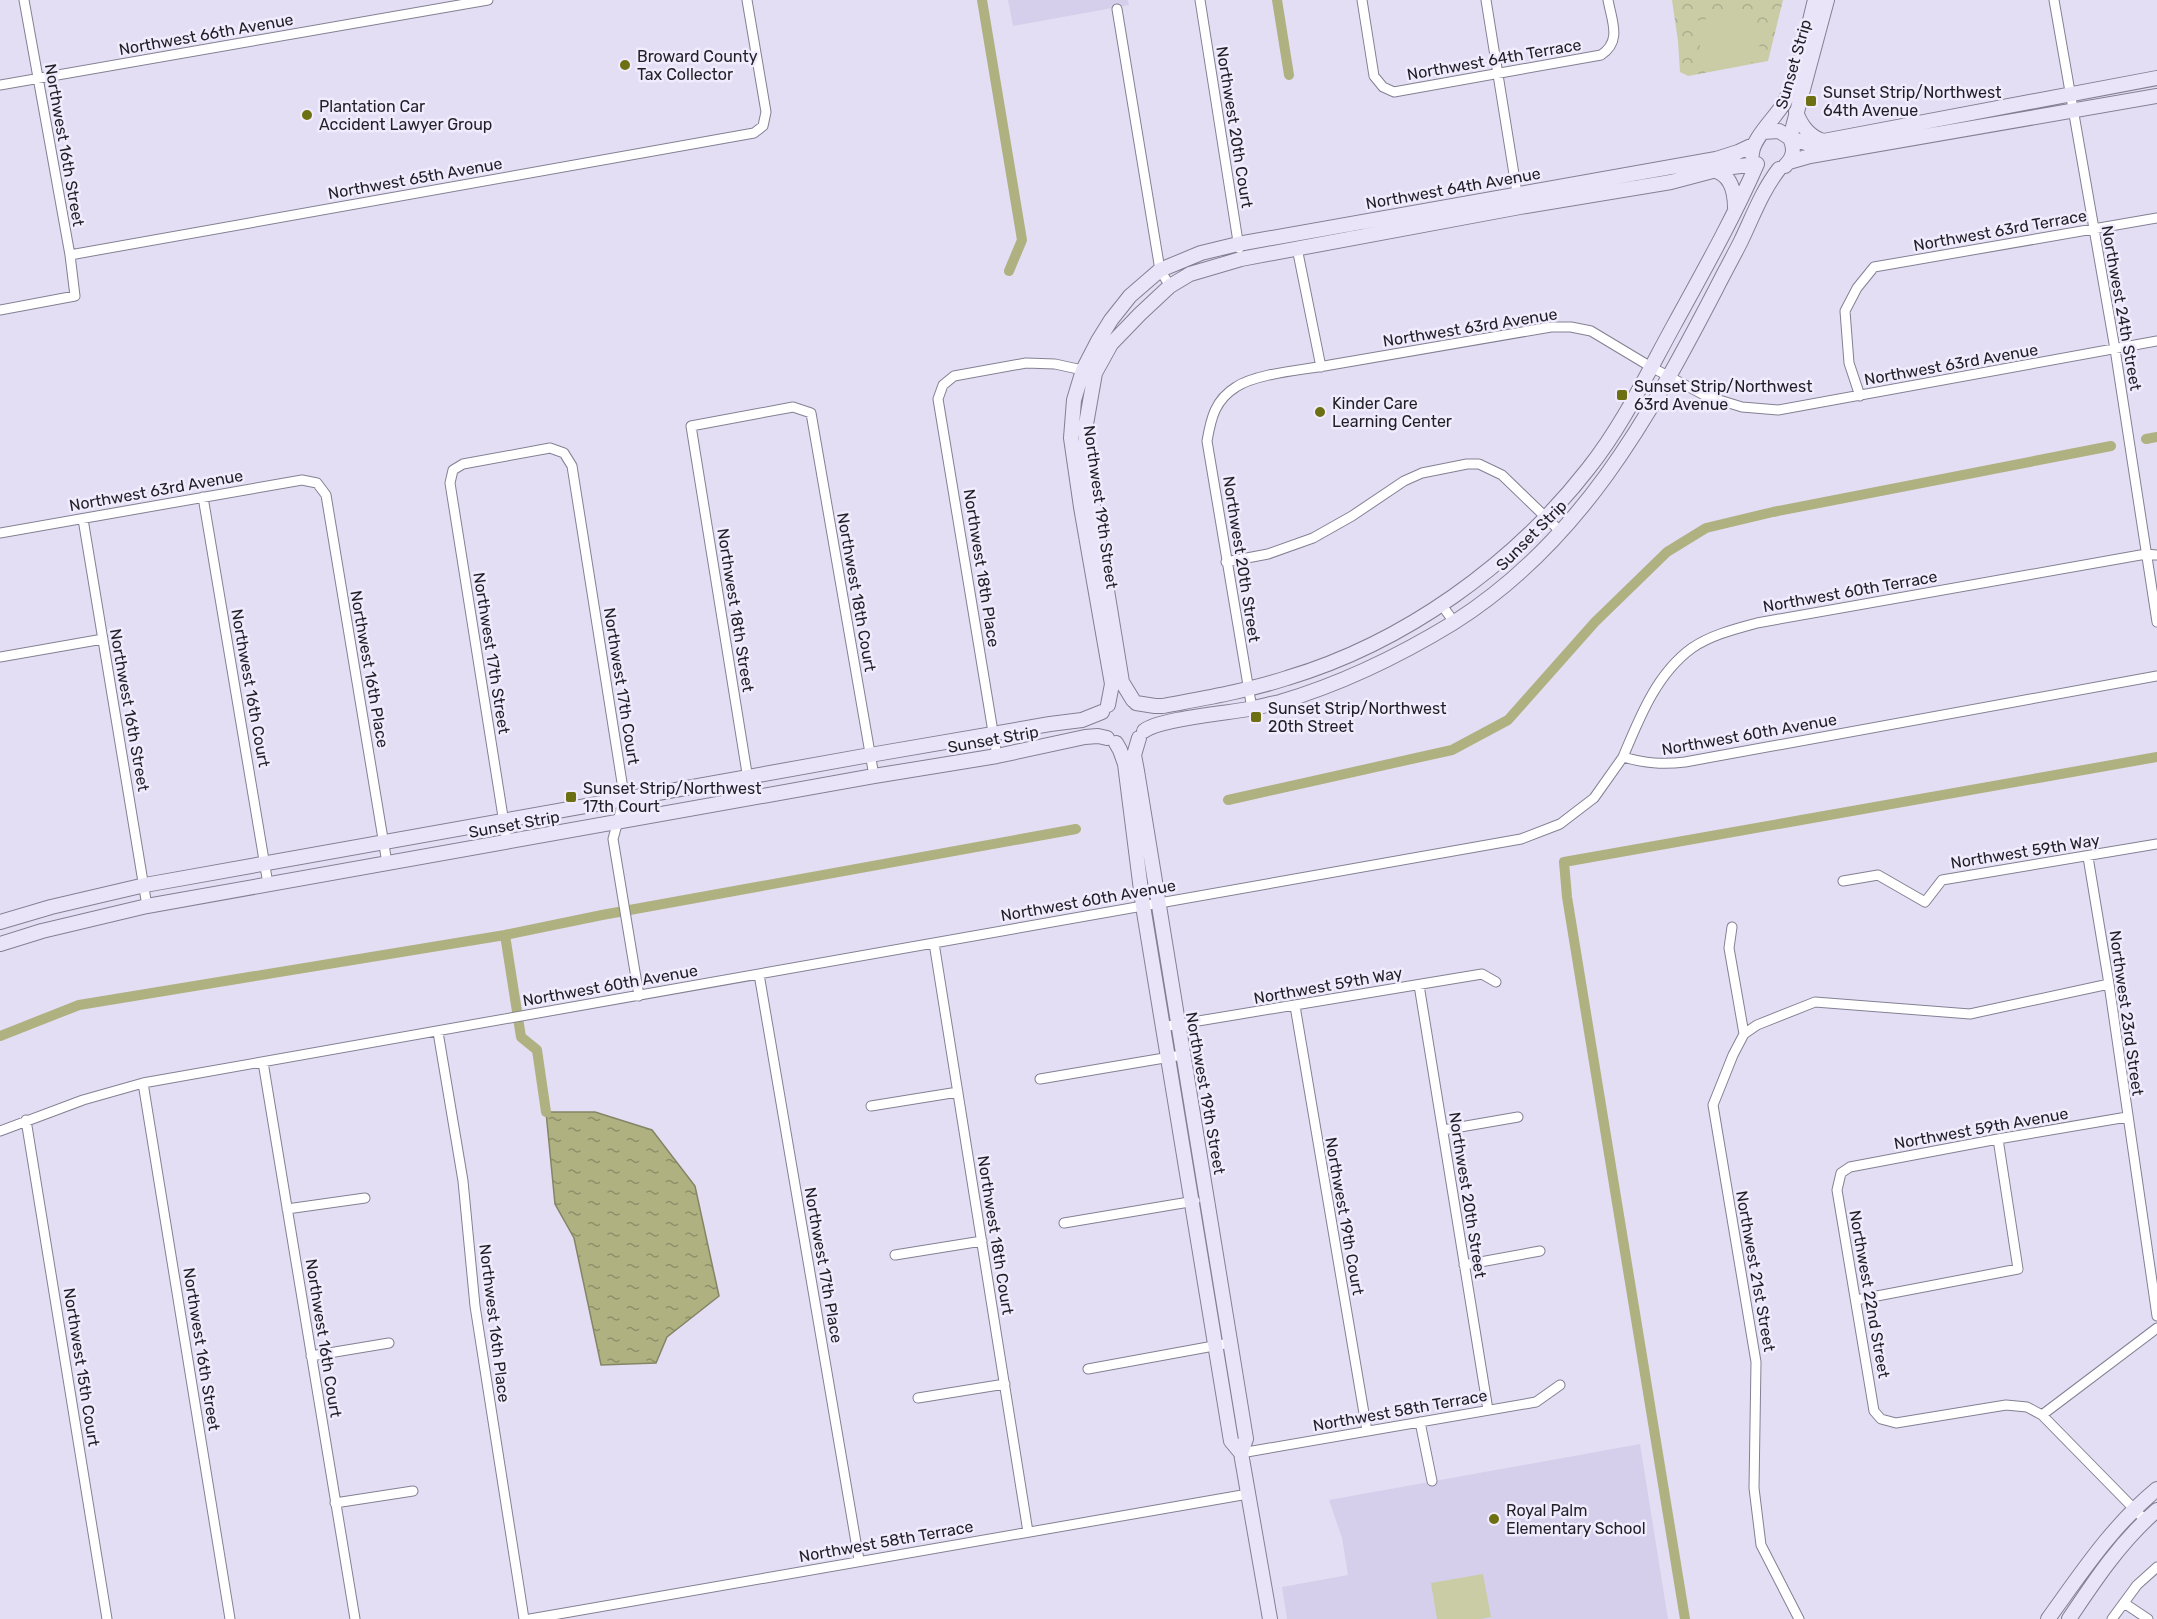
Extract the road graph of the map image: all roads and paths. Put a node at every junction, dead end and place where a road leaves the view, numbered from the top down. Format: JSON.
{"nodes":[{"id":1,"x":24,"y":0,"type":"edge"},
{"id":2,"x":488,"y":0,"type":"edge"},
{"id":3,"x":747,"y":0,"type":"edge"},
{"id":4,"x":1200,"y":0,"type":"edge"},
{"id":5,"x":1362,"y":0,"type":"edge"},
{"id":6,"x":1486,"y":0,"type":"edge"},
{"id":7,"x":1608,"y":0,"type":"edge"},
{"id":8,"x":1815,"y":0,"type":"edge"},
{"id":9,"x":1827,"y":0,"type":"edge"},
{"id":10,"x":2054,"y":0,"type":"edge"},
{"id":11,"x":1117,"y":9,"type":"dead end"},
{"id":12,"x":1498,"y":74,"type":"junction"},
{"id":13,"x":37,"y":78,"type":"junction"},
{"id":14,"x":2157,"y":78,"type":"edge"},
{"id":15,"x":0,"y":85,"type":"edge"},
{"id":16,"x":2071,"y":94,"type":"junction"},
{"id":17,"x":2157,"y":96,"type":"edge"},
{"id":18,"x":2074,"y":111,"type":"junction"},
{"id":19,"x":1797,"y":112,"type":"junction"},
{"id":20,"x":1763,"y":132,"type":"junction"},
{"id":21,"x":1790,"y":138,"type":"junction"},
{"id":22,"x":1823,"y":141,"type":"junction"},
{"id":23,"x":1753,"y":144,"type":"junction"},
{"id":24,"x":1757,"y":164,"type":"junction"},
{"id":25,"x":1784,"y":165,"type":"junction"},
{"id":26,"x":1712,"y":170,"type":"junction"},
{"id":27,"x":1519,"y":200,"type":"junction"},
{"id":28,"x":1735,"y":209,"type":"junction"},
{"id":29,"x":2157,"y":218,"type":"edge"},
{"id":30,"x":2093,"y":229,"type":"junction"},
{"id":31,"x":1238,"y":244,"type":"junction"},
{"id":32,"x":1297,"y":248,"type":"junction"},
{"id":33,"x":70,"y":255,"type":"junction"},
{"id":34,"x":1241,"y":259,"type":"junction"},
{"id":35,"x":1160,"y":270,"type":"junction"},
{"id":36,"x":1170,"y":286,"type":"junction"},
{"id":37,"x":0,"y":310,"type":"edge"},
{"id":38,"x":2157,"y":341,"type":"edge"},
{"id":39,"x":2115,"y":349,"type":"junction"},
{"id":40,"x":1321,"y":367,"type":"junction"},
{"id":41,"x":1651,"y":367,"type":"junction"},
{"id":42,"x":1089,"y":372,"type":"junction"},
{"id":43,"x":1670,"y":378,"type":"junction"},
{"id":44,"x":1860,"y":396,"type":"junction"},
{"id":45,"x":811,"y":412,"type":"joint"},
{"id":46,"x":1212,"y":415,"type":"joint"},
{"id":47,"x":564,"y":453,"type":"joint"},
{"id":48,"x":317,"y":483,"type":"joint"},
{"id":49,"x":203,"y":497,"type":"junction"},
{"id":50,"x":1546,"y":518,"type":"junction"},
{"id":51,"x":83,"y":519,"type":"junction"},
{"id":52,"x":1561,"y":532,"type":"junction"},
{"id":53,"x":0,"y":533,"type":"edge"},
{"id":54,"x":2157,"y":547,"type":"edge"},
{"id":55,"x":2146,"y":554,"type":"junction"},
{"id":56,"x":2157,"y":555,"type":"edge"},
{"id":57,"x":1226,"y":562,"type":"junction"},
{"id":58,"x":1441,"y":604,"type":"junction"},
{"id":59,"x":1454,"y":622,"type":"junction"},
{"id":60,"x":2157,"y":622,"type":"edge"},
{"id":61,"x":103,"y":639,"type":"junction"},
{"id":62,"x":0,"y":657,"type":"edge"},
{"id":63,"x":2157,"y":676,"type":"edge"},
{"id":64,"x":1249,"y":689,"type":"junction"},
{"id":65,"x":1134,"y":702,"type":"junction"},
{"id":66,"x":1105,"y":708,"type":"junction"},
{"id":67,"x":1252,"y":709,"type":"junction"},
{"id":68,"x":994,"y":734,"type":"junction"},
{"id":69,"x":1142,"y":735,"type":"junction"},
{"id":70,"x":1112,"y":740,"type":"junction"},
{"id":71,"x":870,"y":755,"type":"junction"},
{"id":72,"x":997,"y":756,"type":"junction"},
{"id":73,"x":1623,"y":757,"type":"junction"},
{"id":74,"x":874,"y":776,"type":"junction"},
{"id":75,"x":748,"y":777,"type":"junction"},
{"id":76,"x":752,"y":798,"type":"junction"},
{"id":77,"x":624,"y":799,"type":"junction"},
{"id":78,"x":504,"y":821,"type":"junction"},
{"id":79,"x":617,"y":822,"type":"junction"},
{"id":80,"x":507,"y":842,"type":"junction"},
{"id":81,"x":384,"y":843,"type":"junction"},
{"id":82,"x":2157,"y":844,"type":"edge"},
{"id":83,"x":2088,"y":857,"type":"junction"},
{"id":84,"x":387,"y":862,"type":"junction"},
{"id":85,"x":265,"y":863,"type":"junction"},
{"id":86,"x":1843,"y":881,"type":"dead end"},
{"id":87,"x":268,"y":884,"type":"junction"},
{"id":88,"x":145,"y":885,"type":"junction"},
{"id":89,"x":1157,"y":903,"type":"junction"},
{"id":90,"x":147,"y":906,"type":"junction"},
{"id":91,"x":1143,"y":906,"type":"junction"},
{"id":92,"x":0,"y":922,"type":"edge"},
{"id":93,"x":1732,"y":927,"type":"dead end"},
{"id":94,"x":934,"y":943,"type":"junction"},
{"id":95,"x":0,"y":944,"type":"edge"},
{"id":96,"x":759,"y":974,"type":"junction"},
{"id":97,"x":1496,"y":982,"type":"dead end"},
{"id":98,"x":2109,"y":984,"type":"junction"},
{"id":99,"x":1419,"y":985,"type":"junction"},
{"id":100,"x":639,"y":996,"type":"junction"},
{"id":101,"x":1294,"y":1006,"type":"junction"},
{"id":102,"x":1177,"y":1025,"type":"junction"},
{"id":103,"x":1162,"y":1027,"type":"junction"},
{"id":104,"x":438,"y":1032,"type":"junction"},
{"id":105,"x":1744,"y":1034,"type":"junction"},
{"id":106,"x":1182,"y":1056,"type":"junction"},
{"id":107,"x":1167,"y":1057,"type":"junction"},
{"id":108,"x":263,"y":1062,"type":"junction"},
{"id":109,"x":1040,"y":1079,"type":"dead end"},
{"id":110,"x":143,"y":1083,"type":"junction"},
{"id":111,"x":958,"y":1092,"type":"junction"},
{"id":112,"x":871,"y":1106,"type":"dead end"},
{"id":113,"x":1518,"y":1117,"type":"dead end"},
{"id":114,"x":2127,"y":1117,"type":"junction"},
{"id":115,"x":26,"y":1120,"type":"junction"},
{"id":116,"x":1443,"y":1130,"type":"junction"},
{"id":117,"x":0,"y":1131,"type":"edge"},
{"id":118,"x":1998,"y":1139,"type":"junction"},
{"id":119,"x":1841,"y":1173,"type":"joint"},
{"id":120,"x":365,"y":1198,"type":"dead end"},
{"id":121,"x":1207,"y":1199,"type":"junction"},
{"id":122,"x":1192,"y":1201,"type":"junction"},
{"id":123,"x":287,"y":1209,"type":"junction"},
{"id":124,"x":1064,"y":1223,"type":"dead end"},
{"id":125,"x":982,"y":1241,"type":"junction"},
{"id":126,"x":1540,"y":1251,"type":"dead end"},
{"id":127,"x":895,"y":1255,"type":"dead end"},
{"id":128,"x":1464,"y":1265,"type":"junction"},
{"id":129,"x":1856,"y":1300,"type":"junction"},
{"id":130,"x":2157,"y":1316,"type":"edge"},
{"id":131,"x":2157,"y":1328,"type":"edge"},
{"id":132,"x":389,"y":1344,"type":"dead end"},
{"id":133,"x":1223,"y":1344,"type":"junction"},
{"id":134,"x":311,"y":1356,"type":"junction"},
{"id":135,"x":1088,"y":1369,"type":"dead end"},
{"id":136,"x":1005,"y":1384,"type":"junction"},
{"id":137,"x":1560,"y":1385,"type":"dead end"},
{"id":138,"x":918,"y":1398,"type":"dead end"},
{"id":139,"x":1488,"y":1410,"type":"junction"},
{"id":140,"x":2042,"y":1415,"type":"junction"},
{"id":141,"x":1420,"y":1422,"type":"junction"},
{"id":142,"x":1367,"y":1431,"type":"junction"},
{"id":143,"x":1241,"y":1453,"type":"junction"},
{"id":144,"x":1432,"y":1481,"type":"dead end"},
{"id":145,"x":2157,"y":1489,"type":"edge"},
{"id":146,"x":412,"y":1491,"type":"dead end"},
{"id":147,"x":1248,"y":1494,"type":"junction"},
{"id":148,"x":335,"y":1503,"type":"junction"},
{"id":149,"x":2134,"y":1508,"type":"junction"},
{"id":150,"x":2157,"y":1509,"type":"edge"},
{"id":151,"x":2145,"y":1520,"type":"junction"},
{"id":152,"x":1028,"y":1532,"type":"junction"},
{"id":153,"x":859,"y":1560,"type":"junction"},
{"id":154,"x":2157,"y":1567,"type":"edge"},
{"id":155,"x":2124,"y":1603,"type":"junction"},
{"id":156,"x":107,"y":1619,"type":"edge"},
{"id":157,"x":230,"y":1619,"type":"edge"},
{"id":158,"x":354,"y":1619,"type":"edge"},
{"id":159,"x":524,"y":1619,"type":"edge"},
{"id":160,"x":530,"y":1619,"type":"edge"},
{"id":161,"x":1270,"y":1619,"type":"edge"},
{"id":162,"x":1799,"y":1619,"type":"edge"},
{"id":163,"x":2048,"y":1619,"type":"edge"},
{"id":164,"x":2069,"y":1619,"type":"edge"},
{"id":165,"x":2112,"y":1619,"type":"edge"},
{"id":166,"x":2148,"y":1619,"type":"edge"}],
"edges":[{"from":1,"to":13,"type":"street","name":"Northwest 16th Street"},
{"from":2,"to":13,"type":"street","name":"Northwest 66th Avenue"},
{"from":3,"to":33,"type":"street","name":"Northwest 65th Avenue"},
{"from":4,"to":31,"type":"street","name":"Northwest 20th Court"},
{"from":5,"to":12,"type":"street","name":"Northwest 64th Terrace"},
{"from":6,"to":12,"type":"street"},
{"from":7,"to":12,"type":"street","name":"Northwest 64th Terrace"},
{"from":8,"to":20,"type":"street","name":"Sunset Strip"},
{"from":9,"to":19,"type":"street","name":"Sunset Strip"},
{"from":10,"to":16,"type":"street","name":"Northwest 24th Street"},
{"from":11,"to":35,"type":"street"},
{"from":12,"to":27,"type":"street"},
{"from":13,"to":15,"type":"street","name":"Northwest 66th Avenue"},
{"from":13,"to":33,"type":"street","name":"Northwest 16th Street"},
{"from":14,"to":16,"type":"street"},
{"from":16,"to":18,"type":"street","name":"Northwest 24th Street"},
{"from":16,"to":22,"type":"street"},
{"from":17,"to":18,"type":"street"},
{"from":18,"to":25,"type":"street"},
{"from":18,"to":30,"type":"street","name":"Northwest 24th Street"},
{"from":19,"to":21,"type":"street","name":"Sunset Strip"},
{"from":19,"to":22,"type":"street"},
{"from":20,"to":21,"type":"street"},
{"from":20,"to":23,"type":"street"},
{"from":21,"to":22,"type":"street"},
{"from":21,"to":25,"type":"street"},
{"from":23,"to":24,"type":"street"},
{"from":23,"to":27,"type":"street","name":"Northwest 64th Avenue"},
{"from":24,"to":25,"type":"street"},
{"from":24,"to":26,"type":"street","name":"Northwest 64th Avenue"},
{"from":24,"to":28,"type":"street","name":"Sunset Strip"},
{"from":25,"to":43,"type":"street","name":"Sunset Strip"},
{"from":26,"to":27,"type":"street","name":"Northwest 64th Avenue"},
{"from":26,"to":28,"type":"street"},
{"from":27,"to":31,"type":"street","name":"Northwest 64th Avenue"},
{"from":27,"to":32,"type":"street","name":"Northwest 64th Avenue"},
{"from":28,"to":41,"type":"street","name":"Sunset Strip"},
{"from":29,"to":30,"type":"street","name":"Northwest 63rd Terrace"},
{"from":30,"to":39,"type":"street","name":"Northwest 24th Street"},
{"from":30,"to":44,"type":"street","name":"Northwest 63rd Terrace"},
{"from":31,"to":34,"type":"street","name":"Northwest 20th Court"},
{"from":31,"to":35,"type":"street","name":"Northwest 64th Avenue"},
{"from":32,"to":34,"type":"street","name":"Northwest 64th Avenue"},
{"from":32,"to":40,"type":"street"},
{"from":33,"to":37,"type":"street","name":"Northwest 16th Street"},
{"from":34,"to":36,"type":"street","name":"Northwest 64th Avenue"},
{"from":35,"to":36,"type":"street"},
{"from":35,"to":42,"type":"street","name":"Northwest 19th Street"},
{"from":36,"to":42,"type":"street","name":"Northwest 19th Street"},
{"from":38,"to":39,"type":"street","name":"Northwest 63rd Avenue"},
{"from":39,"to":44,"type":"street","name":"Northwest 63rd Avenue"},
{"from":39,"to":55,"type":"street","name":"Northwest 24th Street"},
{"from":40,"to":41,"type":"street","name":"Northwest 63rd Avenue"},
{"from":40,"to":46,"type":"street","name":"Northwest 63rd Avenue"},
{"from":41,"to":43,"type":"street","name":"Northwest 63rd Avenue"},
{"from":41,"to":50,"type":"street","name":"Sunset Strip"},
{"from":42,"to":65,"type":"street","name":"Northwest 19th Street"},
{"from":42,"to":66,"type":"street","name":"Northwest 19th Street"},
{"from":42,"to":68,"type":"street","name":"Northwest 18th Place"},
{"from":43,"to":44,"type":"street","name":"Northwest 63rd Avenue"},
{"from":43,"to":52,"type":"street","name":"Sunset Strip"},
{"from":45,"to":71,"type":"street","name":"Northwest 18th Court"},
{"from":45,"to":75,"type":"street","name":"Northwest 18th Street"},
{"from":46,"to":57,"type":"street","name":"Northwest 20th Street"},
{"from":47,"to":77,"type":"street","name":"Northwest 17th Court"},
{"from":47,"to":78,"type":"street","name":"Northwest 17th Street"},
{"from":48,"to":49,"type":"street","name":"Northwest 63rd Avenue"},
{"from":48,"to":81,"type":"street","name":"Northwest 16th Place"},
{"from":49,"to":51,"type":"street","name":"Northwest 63rd Avenue"},
{"from":49,"to":85,"type":"street","name":"Northwest 16th Court"},
{"from":50,"to":52,"type":"street"},
{"from":50,"to":57,"type":"street"},
{"from":50,"to":58,"type":"street","name":"Sunset Strip"},
{"from":51,"to":53,"type":"street","name":"Northwest 63rd Avenue"},
{"from":51,"to":61,"type":"street","name":"Northwest 16th Street"},
{"from":52,"to":59,"type":"street","name":"Sunset Strip"},
{"from":54,"to":55,"type":"street","name":"Northwest 60th Terrace"},
{"from":55,"to":56,"type":"street","name":"Northwest 60th Terrace"},
{"from":55,"to":60,"type":"street","name":"Northwest 24th Street"},
{"from":55,"to":73,"type":"street","name":"Northwest 60th Terrace"},
{"from":57,"to":64,"type":"street","name":"Northwest 20th Street"},
{"from":58,"to":59,"type":"street"},
{"from":58,"to":64,"type":"street","name":"Sunset Strip"},
{"from":59,"to":67,"type":"street","name":"Sunset Strip"},
{"from":61,"to":62,"type":"street"},
{"from":61,"to":88,"type":"street","name":"Northwest 16th Street"},
{"from":63,"to":73,"type":"street","name":"Northwest 60th Avenue"},
{"from":64,"to":65,"type":"street","name":"Sunset Strip"},
{"from":64,"to":67,"type":"street","name":"Northwest 20th Street"},
{"from":65,"to":66,"type":"street"},
{"from":65,"to":69,"type":"street"},
{"from":66,"to":68,"type":"street","name":"Sunset Strip"},
{"from":66,"to":70,"type":"street"},
{"from":67,"to":69,"type":"street","name":"Sunset Strip"},
{"from":68,"to":71,"type":"street","name":"Sunset Strip"},
{"from":68,"to":72,"type":"street","name":"Northwest 18th Place"},
{"from":69,"to":70,"type":"street"},
{"from":69,"to":89,"type":"street","name":"Northwest 19th Street"},
{"from":70,"to":72,"type":"street","name":"Sunset Strip"},
{"from":70,"to":91,"type":"street","name":"Northwest 19th Street"},
{"from":71,"to":74,"type":"street","name":"Northwest 18th Court"},
{"from":71,"to":75,"type":"street","name":"Sunset Strip"},
{"from":72,"to":74,"type":"street","name":"Sunset Strip"},
{"from":73,"to":89,"type":"street","name":"Northwest 60th Avenue"},
{"from":74,"to":76,"type":"street","name":"Sunset Strip"},
{"from":75,"to":76,"type":"street","name":"Northwest 18th Street"},
{"from":75,"to":77,"type":"street","name":"Sunset Strip"},
{"from":76,"to":79,"type":"street","name":"Sunset Strip"},
{"from":77,"to":78,"type":"street","name":"Sunset Strip"},
{"from":77,"to":79,"type":"street","name":"Northwest 17th Court"},
{"from":78,"to":80,"type":"street","name":"Northwest 17th Street"},
{"from":78,"to":81,"type":"street","name":"Sunset Strip"},
{"from":79,"to":80,"type":"street","name":"Sunset Strip"},
{"from":79,"to":100,"type":"street","name":"Northwest 17th Court"},
{"from":80,"to":84,"type":"street","name":"Sunset Strip"},
{"from":81,"to":84,"type":"street","name":"Northwest 16th Place"},
{"from":81,"to":85,"type":"street","name":"Sunset Strip"},
{"from":82,"to":83,"type":"street","name":"Northwest 59th Way"},
{"from":83,"to":86,"type":"street","name":"Northwest 59th Way"},
{"from":83,"to":98,"type":"street","name":"Northwest 23rd Street"},
{"from":84,"to":87,"type":"street","name":"Sunset Strip"},
{"from":85,"to":87,"type":"street","name":"Northwest 16th Court"},
{"from":85,"to":88,"type":"street","name":"Sunset Strip"},
{"from":87,"to":90,"type":"street","name":"Sunset Strip"},
{"from":88,"to":90,"type":"street","name":"Northwest 16th Street"},
{"from":88,"to":92,"type":"street","name":"Sunset Strip"},
{"from":89,"to":91,"type":"street","name":"Northwest 60th Avenue"},
{"from":89,"to":102,"type":"street","name":"Northwest 19th Street"},
{"from":90,"to":95,"type":"street","name":"Sunset Strip"},
{"from":91,"to":94,"type":"street","name":"Northwest 60th Avenue"},
{"from":91,"to":103,"type":"street","name":"Northwest 19th Street"},
{"from":93,"to":105,"type":"street"},
{"from":94,"to":96,"type":"street","name":"Northwest 60th Avenue"},
{"from":94,"to":111,"type":"street","name":"Northwest 18th Court"},
{"from":96,"to":100,"type":"street","name":"Northwest 60th Avenue"},
{"from":96,"to":153,"type":"street","name":"Northwest 17th Place"},
{"from":97,"to":99,"type":"street","name":"Northwest 59th Way"},
{"from":98,"to":105,"type":"street"},
{"from":98,"to":114,"type":"street","name":"Northwest 23rd Street"},
{"from":99,"to":101,"type":"street","name":"Northwest 59th Way"},
{"from":99,"to":116,"type":"street","name":"Northwest 20th Street"},
{"from":100,"to":104,"type":"street","name":"Northwest 60th Avenue"},
{"from":101,"to":102,"type":"street","name":"Northwest 59th Way"},
{"from":101,"to":142,"type":"street","name":"Northwest 19th Court"},
{"from":102,"to":103,"type":"street","name":"Northwest 59th Way"},
{"from":102,"to":106,"type":"street","name":"Northwest 19th Street"},
{"from":103,"to":107,"type":"street","name":"Northwest 19th Street"},
{"from":104,"to":108,"type":"street","name":"Northwest 60th Avenue"},
{"from":104,"to":159,"type":"street","name":"Northwest 16th Place"},
{"from":105,"to":162,"type":"street","name":"Northwest 21st Street"},
{"from":106,"to":107,"type":"street"},
{"from":106,"to":121,"type":"street","name":"Northwest 19th Street"},
{"from":107,"to":109,"type":"street"},
{"from":107,"to":122,"type":"street","name":"Northwest 19th Street"},
{"from":108,"to":110,"type":"street","name":"Northwest 60th Avenue"},
{"from":108,"to":123,"type":"street","name":"Northwest 16th Court"},
{"from":110,"to":115,"type":"street","name":"Northwest 60th Avenue"},
{"from":110,"to":157,"type":"street","name":"Northwest 16th Street"},
{"from":111,"to":112,"type":"street"},
{"from":111,"to":125,"type":"street","name":"Northwest 18th Court"},
{"from":113,"to":116,"type":"street"},
{"from":114,"to":118,"type":"street","name":"Northwest 59th Avenue"},
{"from":114,"to":130,"type":"street","name":"Northwest 23rd Street"},
{"from":115,"to":117,"type":"street","name":"Northwest 60th Avenue"},
{"from":115,"to":156,"type":"street","name":"Northwest 15th Court"},
{"from":116,"to":128,"type":"street","name":"Northwest 20th Street"},
{"from":118,"to":119,"type":"street","name":"Northwest 59th Avenue"},
{"from":118,"to":129,"type":"street"},
{"from":119,"to":129,"type":"street","name":"Northwest 22nd Street"},
{"from":120,"to":123,"type":"street"},
{"from":121,"to":122,"type":"street"},
{"from":121,"to":133,"type":"street","name":"Northwest 19th Street"},
{"from":122,"to":124,"type":"street"},
{"from":122,"to":133,"type":"street","name":"Northwest 19th Street"},
{"from":123,"to":134,"type":"street","name":"Northwest 16th Court"},
{"from":125,"to":127,"type":"street"},
{"from":125,"to":136,"type":"street","name":"Northwest 18th Court"},
{"from":126,"to":128,"type":"street"},
{"from":128,"to":139,"type":"street","name":"Northwest 20th Street"},
{"from":129,"to":140,"type":"street","name":"Northwest 22nd Street"},
{"from":131,"to":140,"type":"street"},
{"from":132,"to":134,"type":"street"},
{"from":133,"to":135,"type":"street"},
{"from":133,"to":143,"type":"street","name":"Northwest 19th Street"},
{"from":134,"to":148,"type":"street","name":"Northwest 16th Court"},
{"from":136,"to":138,"type":"street"},
{"from":136,"to":152,"type":"street","name":"Northwest 18th Court"},
{"from":137,"to":139,"type":"street","name":"Northwest 58th Terrace"},
{"from":139,"to":141,"type":"street","name":"Northwest 58th Terrace"},
{"from":140,"to":149,"type":"street"},
{"from":141,"to":142,"type":"street","name":"Northwest 58th Terrace"},
{"from":141,"to":144,"type":"street"},
{"from":142,"to":143,"type":"street","name":"Northwest 58th Terrace"},
{"from":143,"to":147,"type":"street","name":"Northwest 19th Street"},
{"from":145,"to":149,"type":"street"},
{"from":146,"to":148,"type":"street"},
{"from":147,"to":152,"type":"street","name":"Northwest 58th Terrace"},
{"from":147,"to":161,"type":"street","name":"Northwest 19th Street"},
{"from":148,"to":158,"type":"street","name":"Northwest 16th Court"},
{"from":149,"to":151,"type":"street"},
{"from":149,"to":163,"type":"street"},
{"from":150,"to":151,"type":"street"},
{"from":151,"to":164,"type":"street"},
{"from":152,"to":153,"type":"street","name":"Northwest 58th Terrace"},
{"from":153,"to":160,"type":"street","name":"Northwest 58th Terrace"},
{"from":154,"to":155,"type":"street"},
{"from":155,"to":165,"type":"street"},
{"from":155,"to":166,"type":"street"}]}
